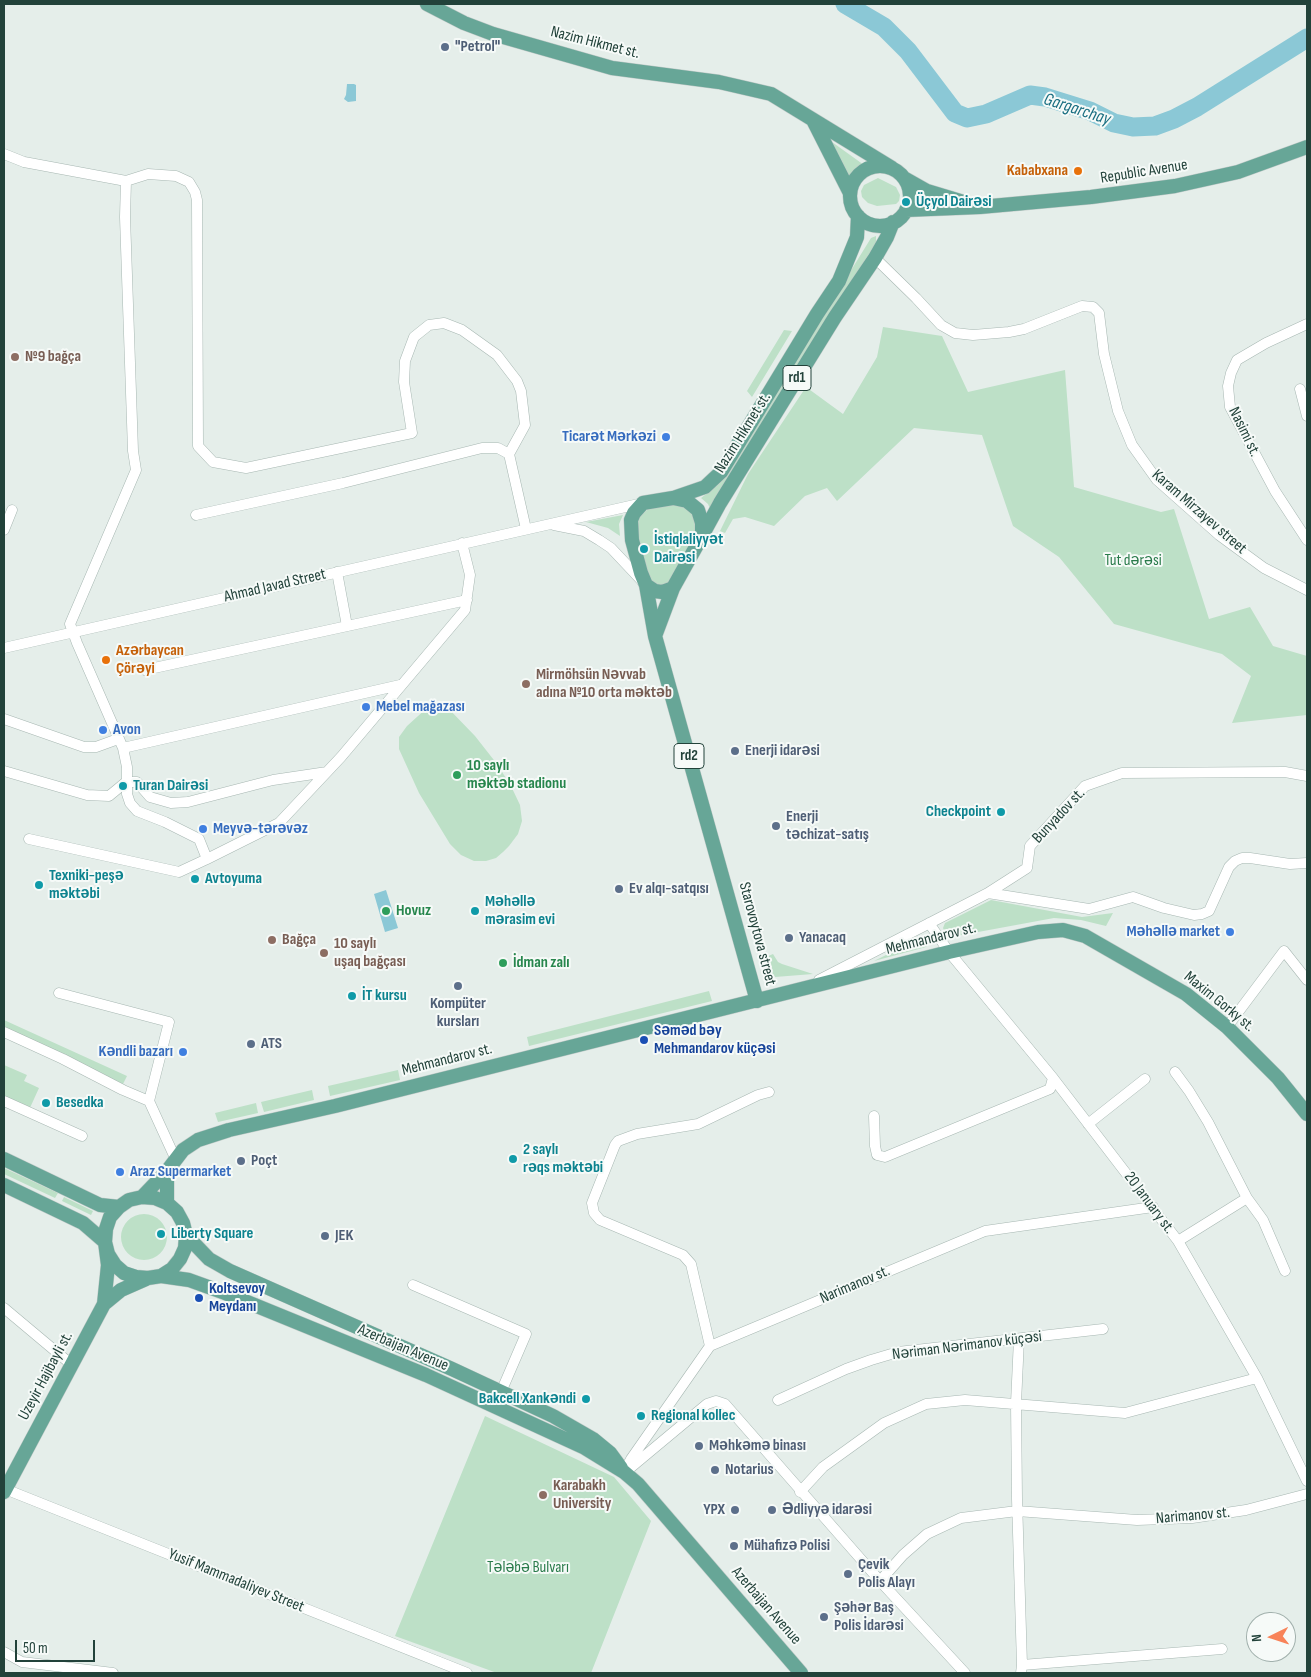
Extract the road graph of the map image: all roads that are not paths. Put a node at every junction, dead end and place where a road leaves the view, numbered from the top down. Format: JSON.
{"nodes":[{"id":1,"x":427,"y":4,"type":"edge"},
{"id":2,"x":813,"y":120,"type":"junction"},
{"id":3,"x":1307,"y":148,"type":"edge"},
{"id":4,"x":4,"y":154,"type":"edge"},
{"id":5,"x":892,"y":168,"type":"junction"},
{"id":6,"x":904,"y":178,"type":"junction"},
{"id":7,"x":126,"y":181,"type":"junction"},
{"id":8,"x":850,"y":192,"type":"junction"},
{"id":9,"x":980,"y":207,"type":"junction"},
{"id":10,"x":906,"y":210,"type":"junction"},
{"id":11,"x":858,"y":216,"type":"junction"},
{"id":12,"x":893,"y":222,"type":"junction"},
{"id":13,"x":875,"y":258,"type":"junction"},
{"id":14,"x":1307,"y":324,"type":"edge"},
{"id":15,"x":1300,"y":389,"type":"dead end"},
{"id":16,"x":1307,"y":416,"type":"edge"},
{"id":17,"x":509,"y":454,"type":"junction"},
{"id":18,"x":673,"y":498,"type":"junction"},
{"id":19,"x":643,"y":503,"type":"junction"},
{"id":20,"x":12,"y":510,"type":"dead end"},
{"id":21,"x":196,"y":515,"type":"dead end"},
{"id":22,"x":545,"y":524,"type":"junction"},
{"id":23,"x":526,"y":529,"type":"junction"},
{"id":24,"x":4,"y":530,"type":"edge"},
{"id":25,"x":702,"y":536,"type":"junction"},
{"id":26,"x":1307,"y":540,"type":"edge"},
{"id":27,"x":462,"y":543,"type":"junction"},
{"id":28,"x":336,"y":572,"type":"junction"},
{"id":29,"x":646,"y":585,"type":"junction"},
{"id":30,"x":673,"y":588,"type":"junction"},
{"id":31,"x":1307,"y":590,"type":"edge"},
{"id":32,"x":467,"y":600,"type":"junction"},
{"id":33,"x":347,"y":626,"type":"junction"},
{"id":34,"x":73,"y":633,"type":"junction"},
{"id":35,"x":655,"y":636,"type":"junction"},
{"id":36,"x":4,"y":648,"type":"edge"},
{"id":37,"x":146,"y":670,"type":"dead end"},
{"id":38,"x":400,"y":686,"type":"junction"},
{"id":39,"x":4,"y":719,"type":"edge"},
{"id":40,"x":121,"y":744,"type":"junction"},
{"id":41,"x":4,"y":771,"type":"edge"},
{"id":42,"x":327,"y":772,"type":"junction"},
{"id":43,"x":1307,"y":776,"type":"edge"},
{"id":44,"x":126,"y":782,"type":"junction"},
{"id":45,"x":29,"y":839,"type":"dead end"},
{"id":46,"x":207,"y":859,"type":"junction"},
{"id":47,"x":1307,"y":863,"type":"edge"},
{"id":48,"x":988,"y":893,"type":"junction"},
{"id":49,"x":929,"y":923,"type":"junction"},
{"id":50,"x":1063,"y":930,"type":"joint"},
{"id":51,"x":949,"y":952,"type":"junction"},
{"id":52,"x":1307,"y":980,"type":"edge"},
{"id":53,"x":803,"y":990,"type":"junction"},
{"id":54,"x":59,"y":993,"type":"dead end"},
{"id":55,"x":757,"y":999,"type":"junction"},
{"id":56,"x":1227,"y":1028,"type":"junction"},
{"id":57,"x":4,"y":1032,"type":"edge"},
{"id":58,"x":1176,"y":1072,"type":"dead end"},
{"id":59,"x":1053,"y":1078,"type":"junction"},
{"id":60,"x":1145,"y":1079,"type":"dead end"},
{"id":61,"x":769,"y":1092,"type":"dead end"},
{"id":62,"x":4,"y":1101,"type":"edge"},
{"id":63,"x":149,"y":1101,"type":"junction"},
{"id":64,"x":1307,"y":1114,"type":"edge"},
{"id":65,"x":874,"y":1116,"type":"dead end"},
{"id":66,"x":1088,"y":1124,"type":"junction"},
{"id":67,"x":82,"y":1136,"type":"dead end"},
{"id":68,"x":4,"y":1159,"type":"edge"},
{"id":69,"x":176,"y":1160,"type":"junction"},
{"id":70,"x":167,"y":1171,"type":"junction"},
{"id":71,"x":4,"y":1185,"type":"edge"},
{"id":72,"x":142,"y":1197,"type":"junction"},
{"id":73,"x":1247,"y":1198,"type":"junction"},
{"id":74,"x":167,"y":1203,"type":"junction"},
{"id":75,"x":118,"y":1207,"type":"junction"},
{"id":76,"x":1153,"y":1207,"type":"junction"},
{"id":77,"x":186,"y":1235,"type":"junction"},
{"id":78,"x":1178,"y":1241,"type":"junction"},
{"id":79,"x":105,"y":1242,"type":"junction"},
{"id":80,"x":1285,"y":1272,"type":"dead end"},
{"id":81,"x":154,"y":1277,"type":"junction"},
{"id":82,"x":413,"y":1285,"type":"dead end"},
{"id":83,"x":104,"y":1304,"type":"junction"},
{"id":84,"x":4,"y":1308,"type":"edge"},
{"id":85,"x":1103,"y":1329,"type":"dead end"},
{"id":86,"x":1019,"y":1339,"type":"junction"},
{"id":87,"x":710,"y":1346,"type":"junction"},
{"id":88,"x":72,"y":1365,"type":"junction"},
{"id":89,"x":452,"y":1369,"type":"junction"},
{"id":90,"x":1256,"y":1378,"type":"junction"},
{"id":91,"x":445,"y":1385,"type":"junction"},
{"id":92,"x":501,"y":1392,"type":"junction"},
{"id":93,"x":778,"y":1400,"type":"dead end"},
{"id":94,"x":1016,"y":1403,"type":"junction"},
{"id":95,"x":624,"y":1472,"type":"junction"},
{"id":96,"x":1307,"y":1481,"type":"edge"},
{"id":97,"x":5,"y":1490,"type":"edge"},
{"id":98,"x":800,"y":1492,"type":"junction"},
{"id":99,"x":1307,"y":1494,"type":"edge"},
{"id":100,"x":1017,"y":1511,"type":"junction"},
{"id":101,"x":880,"y":1581,"type":"junction"},
{"id":102,"x":1222,"y":1649,"type":"dead end"},
{"id":103,"x":4,"y":1652,"type":"edge"},
{"id":104,"x":1021,"y":1669,"type":"edge"},
{"id":105,"x":113,"y":1673,"type":"edge"},
{"id":106,"x":467,"y":1673,"type":"edge"},
{"id":107,"x":801,"y":1673,"type":"edge"},
{"id":108,"x":965,"y":1673,"type":"edge"}],
"edges":[{"from":1,"to":2,"type":"main road","name":"Nazim Hikmet st."},
{"from":2,"to":5,"type":"main road","name":"Nazim Hikmet st."},
{"from":2,"to":8,"type":"main road"},
{"from":3,"to":9,"type":"main road","name":"Republic Avenue"},
{"from":4,"to":7,"type":"street"},
{"from":5,"to":6,"type":"main road"},
{"from":5,"to":8,"type":"main road"},
{"from":6,"to":9,"type":"main road"},
{"from":6,"to":10,"type":"main road"},
{"from":7,"to":17,"type":"street"},
{"from":7,"to":34,"type":"street"},
{"from":8,"to":11,"type":"main road"},
{"from":9,"to":10,"type":"main road","name":"Republic Avenue"},
{"from":10,"to":12,"type":"main road"},
{"from":11,"to":12,"type":"main road"},
{"from":11,"to":18,"type":"main road","name":"Nazim Hikmet st.","number":"rd1"},
{"from":12,"to":13,"type":"main road","name":"Nazim Hikmet st.","number":"rd1"},
{"from":13,"to":25,"type":"main road","name":"Nazim Hikmet st.","number":"rd1"},
{"from":13,"to":31,"type":"street","name":"Karam Mirzayev street"},
{"from":14,"to":26,"type":"street","name":"Nasimi st."},
{"from":15,"to":16,"type":"street"},
{"from":17,"to":21,"type":"street"},
{"from":17,"to":23,"type":"street"},
{"from":18,"to":19,"type":"main road"},
{"from":18,"to":25,"type":"main road"},
{"from":19,"to":22,"type":"street","name":"Ahmad Javad Street"},
{"from":19,"to":29,"type":"main road"},
{"from":20,"to":24,"type":"street"},
{"from":22,"to":23,"type":"street","name":"Ahmad Javad Street"},
{"from":22,"to":29,"type":"street"},
{"from":23,"to":27,"type":"street","name":"Ahmad Javad Street"},
{"from":25,"to":30,"type":"main road"},
{"from":27,"to":28,"type":"street","name":"Ahmad Javad Street"},
{"from":27,"to":32,"type":"street"},
{"from":28,"to":33,"type":"street"},
{"from":28,"to":34,"type":"street","name":"Ahmad Javad Street"},
{"from":29,"to":30,"type":"main road"},
{"from":29,"to":35,"type":"main road","name":"Starovoytova street"},
{"from":30,"to":35,"type":"main road"},
{"from":32,"to":33,"type":"street"},
{"from":32,"to":38,"type":"street"},
{"from":33,"to":37,"type":"street"},
{"from":34,"to":36,"type":"street","name":"Ahmad Javad Street"},
{"from":34,"to":40,"type":"street"},
{"from":35,"to":55,"type":"main road","name":"Starovoytova street","number":"rd2"},
{"from":38,"to":40,"type":"street"},
{"from":38,"to":42,"type":"street"},
{"from":39,"to":40,"type":"street"},
{"from":40,"to":44,"type":"street"},
{"from":41,"to":44,"type":"street"},
{"from":42,"to":44,"type":"street"},
{"from":42,"to":46,"type":"street"},
{"from":43,"to":48,"type":"street","name":"Bunyadov st."},
{"from":44,"to":46,"type":"street"},
{"from":45,"to":46,"type":"street"},
{"from":47,"to":48,"type":"street"},
{"from":48,"to":49,"type":"street","name":"Bunyadov st."},
{"from":49,"to":51,"type":"street","name":"20 January st."},
{"from":49,"to":53,"type":"street","name":"Bunyadov st."},
{"from":50,"to":51,"type":"main road","name":"Mehmandarov st."},
{"from":50,"to":56,"type":"main road","name":"Maxim Gorky st."},
{"from":51,"to":53,"type":"main road","name":"Mehmandarov st."},
{"from":51,"to":59,"type":"street","name":"20 January st."},
{"from":52,"to":56,"type":"street"},
{"from":53,"to":55,"type":"main road","name":"Mehmandarov st."},
{"from":54,"to":63,"type":"street"},
{"from":55,"to":69,"type":"main road","name":"Mehmandarov st."},
{"from":56,"to":64,"type":"main road","name":"Maxim Gorky st."},
{"from":57,"to":63,"type":"street"},
{"from":58,"to":73,"type":"street"},
{"from":59,"to":65,"type":"street"},
{"from":59,"to":66,"type":"street","name":"20 January st."},
{"from":60,"to":66,"type":"street"},
{"from":61,"to":87,"type":"street"},
{"from":62,"to":67,"type":"street"},
{"from":63,"to":69,"type":"street"},
{"from":66,"to":76,"type":"street","name":"20 January st."},
{"from":68,"to":75,"type":"main road"},
{"from":69,"to":70,"type":"main road","name":"Mehmandarov st."},
{"from":70,"to":72,"type":"main road","name":"Mehmandarov st."},
{"from":70,"to":74,"type":"main road"},
{"from":71,"to":79,"type":"main road"},
{"from":72,"to":74,"type":"main road"},
{"from":72,"to":75,"type":"main road"},
{"from":73,"to":78,"type":"street"},
{"from":73,"to":80,"type":"street"},
{"from":74,"to":77,"type":"main road"},
{"from":75,"to":79,"type":"main road"},
{"from":76,"to":78,"type":"street","name":"20 January st."},
{"from":76,"to":87,"type":"street","name":"Narimanov st."},
{"from":77,"to":81,"type":"main road"},
{"from":77,"to":89,"type":"main road","name":"Azerbaijan Avenue"},
{"from":78,"to":90,"type":"street","name":"20 January st."},
{"from":79,"to":81,"type":"main road"},
{"from":79,"to":83,"type":"main road"},
{"from":81,"to":83,"type":"main road"},
{"from":81,"to":91,"type":"main road","name":"Azerbaijan Avenue"},
{"from":82,"to":92,"type":"street"},
{"from":83,"to":88,"type":"main road","name":"Uzeyir Hajibayli st."},
{"from":84,"to":88,"type":"street"},
{"from":85,"to":86,"type":"street","name":"Nəriman Nərimanov küçəsi"},
{"from":86,"to":93,"type":"street","name":"Nəriman Nərimanov küçəsi"},
{"from":86,"to":94,"type":"street"},
{"from":87,"to":95,"type":"street"},
{"from":88,"to":97,"type":"main road","name":"Uzeyir Hajibayli st."},
{"from":89,"to":91,"type":"main road"},
{"from":89,"to":92,"type":"main road","name":"Azerbaijan Avenue"},
{"from":90,"to":94,"type":"street"},
{"from":90,"to":96,"type":"street","name":"20 January st."},
{"from":91,"to":95,"type":"main road","name":"Azerbaijan Avenue"},
{"from":92,"to":95,"type":"main road","name":"Azerbaijan Avenue"},
{"from":94,"to":98,"type":"street"},
{"from":94,"to":100,"type":"street"},
{"from":95,"to":98,"type":"street"},
{"from":95,"to":107,"type":"main road","name":"Azerbaijan Avenue"},
{"from":97,"to":106,"type":"street","name":"Yusif Mammadaliyev Street"},
{"from":98,"to":101,"type":"street"},
{"from":99,"to":100,"type":"street","name":"Narimanov st."},
{"from":100,"to":101,"type":"street","name":"Narimanov st."},
{"from":100,"to":104,"type":"street"},
{"from":101,"to":108,"type":"street"},
{"from":102,"to":104,"type":"street"},
{"from":103,"to":105,"type":"street"}]}
